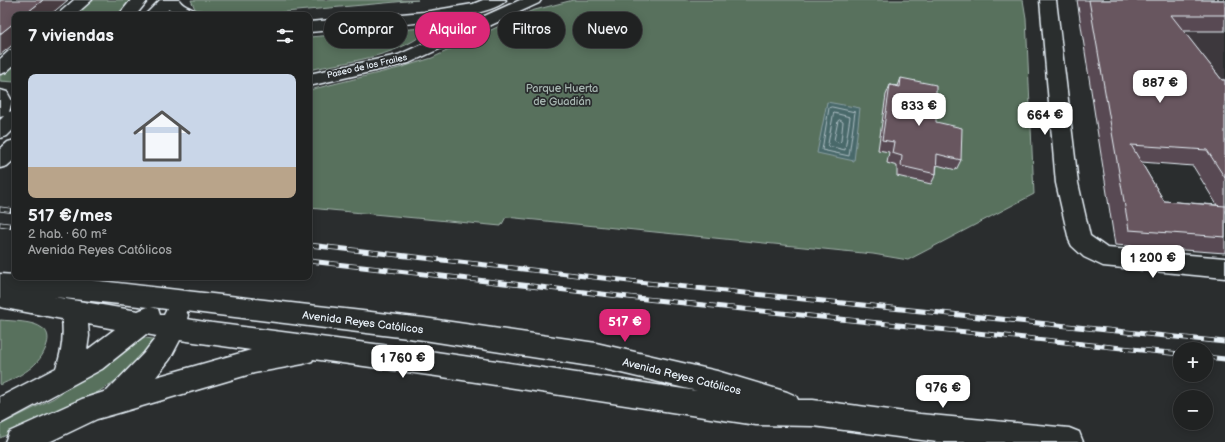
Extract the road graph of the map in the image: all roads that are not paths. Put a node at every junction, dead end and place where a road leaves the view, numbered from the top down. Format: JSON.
{"nodes":[{"id":1,"x":84,"y":0,"type":"edge"},
{"id":2,"x":140,"y":0,"type":"edge"},
{"id":3,"x":170,"y":0,"type":"edge"},
{"id":4,"x":465,"y":0,"type":"edge"},
{"id":5,"x":498,"y":0,"type":"edge"},
{"id":6,"x":533,"y":0,"type":"edge"},
{"id":7,"x":1048,"y":0,"type":"edge"},
{"id":8,"x":69,"y":12,"type":"edge"},
{"id":9,"x":130,"y":12,"type":"edge"},
{"id":10,"x":156,"y":12,"type":"edge"},
{"id":11,"x":184,"y":12,"type":"edge"},
{"id":12,"x":453,"y":12,"type":"edge"},
{"id":13,"x":312,"y":15,"type":"edge"},
{"id":14,"x":415,"y":18,"type":"edge"},
{"id":15,"x":490,"y":20,"type":"edge"},
{"id":16,"x":312,"y":27,"type":"edge"},
{"id":17,"x":428,"y":48,"type":"edge"},
{"id":18,"x":12,"y":58,"type":"edge"},
{"id":19,"x":0,"y":68,"type":"edge"},
{"id":20,"x":312,"y":79,"type":"edge"},
{"id":21,"x":0,"y":96,"type":"edge"},
{"id":22,"x":12,"y":108,"type":"edge"},
{"id":23,"x":0,"y":111,"type":"edge"},
{"id":24,"x":12,"y":120,"type":"edge"},
{"id":25,"x":0,"y":131,"type":"edge"},
{"id":26,"x":12,"y":150,"type":"edge"},
{"id":27,"x":0,"y":161,"type":"edge"},
{"id":28,"x":12,"y":165,"type":"edge"},
{"id":29,"x":0,"y":168,"type":"edge"},
{"id":30,"x":1225,"y":268,"type":"edge"},
{"id":31,"x":0,"y":284,"type":"edge"},
{"id":32,"x":0,"y":297,"type":"edge"},
{"id":33,"x":174,"y":299,"type":"junction"},
{"id":34,"x":73,"y":310,"type":"junction"},
{"id":35,"x":143,"y":323,"type":"junction"},
{"id":36,"x":174,"y":328,"type":"junction"},
{"id":37,"x":323,"y":350,"type":"junction"},
{"id":38,"x":66,"y":376,"type":"junction"},
{"id":39,"x":115,"y":401,"type":"junction"},
{"id":40,"x":0,"y":411,"type":"edge"},
{"id":41,"x":813,"y":413,"type":"junction"},
{"id":42,"x":922,"y":434,"type":"edge"},
{"id":43,"x":19,"y":442,"type":"edge"},
{"id":44,"x":1068,"y":442,"type":"edge"}],
"edges":[{"from":1,"to":8,"type":"street"},
{"from":2,"to":9,"type":"street"},
{"from":3,"to":10,"type":"street"},
{"from":3,"to":11,"type":"street"},
{"from":4,"to":13,"type":"street"},
{"from":5,"to":12,"type":"street"},
{"from":6,"to":15,"type":"street","name":"Paseo de los Frailes"},
{"from":7,"to":30,"type":"street"},
{"from":14,"to":16,"type":"street"},
{"from":17,"to":20,"type":"street","name":"Paseo de los Frailes"},
{"from":18,"to":19,"type":"street"},
{"from":21,"to":23,"type":"street"},
{"from":22,"to":23,"type":"street"},
{"from":24,"to":25,"type":"street"},
{"from":26,"to":27,"type":"street"},
{"from":28,"to":29,"type":"street"},
{"from":31,"to":33,"type":"street","name":"Avenida Reyes Católicos"},
{"from":32,"to":34,"type":"street","name":"Avenida Reyes Católicos"},
{"from":33,"to":35,"type":"street"},
{"from":33,"to":36,"type":"street"},
{"from":33,"to":41,"type":"street","name":"Avenida Reyes Católicos"},
{"from":34,"to":35,"type":"street","name":"Avenida Reyes Católicos"},
{"from":34,"to":38,"type":"street"},
{"from":35,"to":36,"type":"street","name":"Avenida Reyes Católicos"},
{"from":35,"to":38,"type":"street"},
{"from":36,"to":37,"type":"street","name":"Avenida Reyes Católicos"},
{"from":36,"to":39,"type":"street"},
{"from":37,"to":39,"type":"street"},
{"from":37,"to":41,"type":"street","name":"Avenida Reyes Católicos"},
{"from":38,"to":40,"type":"street"},
{"from":39,"to":43,"type":"street"},
{"from":41,"to":42,"type":"street","name":"Avenida Reyes Católicos"},
{"from":42,"to":44,"type":"street","name":"Avenida Reyes Católicos"}]}
